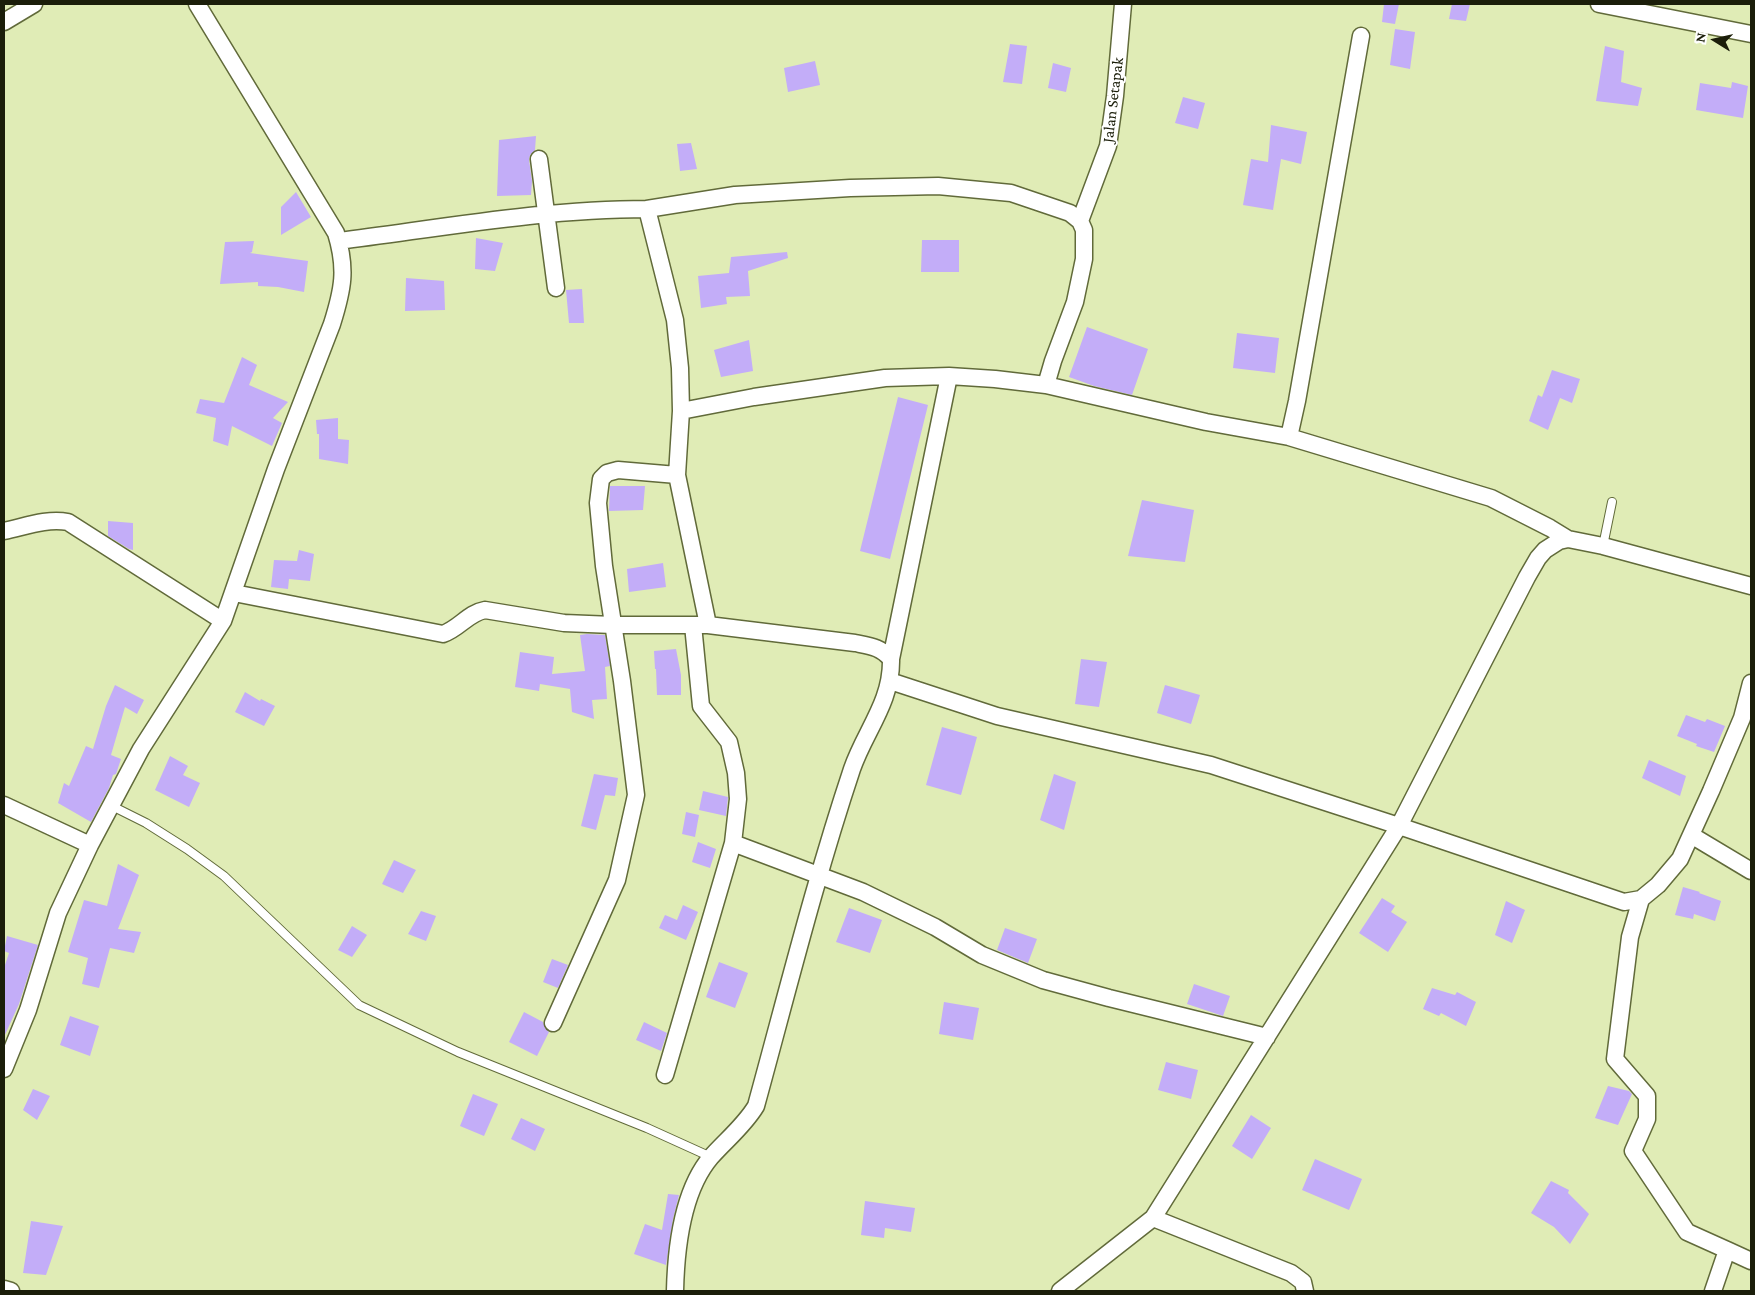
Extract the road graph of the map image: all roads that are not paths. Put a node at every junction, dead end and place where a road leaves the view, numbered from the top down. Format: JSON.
{"nodes":[{"id":1,"x":34,"y":4,"type":"edge"},
{"id":2,"x":197,"y":4,"type":"edge"},
{"id":3,"x":1123,"y":4,"type":"edge"},
{"id":4,"x":1599,"y":4,"type":"edge"},
{"id":5,"x":4,"y":22,"type":"edge"},
{"id":6,"x":1751,"y":34,"type":"edge"},
{"id":7,"x":1361,"y":36,"type":"dead end"},
{"id":8,"x":539,"y":159,"type":"dead end"},
{"id":9,"x":647,"y":209,"type":"junction"},
{"id":10,"x":545,"y":214,"type":"junction"},
{"id":11,"x":1080,"y":221,"type":"junction"},
{"id":12,"x":339,"y":241,"type":"junction"},
{"id":13,"x":556,"y":288,"type":"dead end"},
{"id":14,"x":949,"y":376,"type":"junction"},
{"id":15,"x":1046,"y":385,"type":"junction"},
{"id":16,"x":681,"y":411,"type":"junction"},
{"id":17,"x":1289,"y":437,"type":"junction"},
{"id":18,"x":677,"y":475,"type":"junction"},
{"id":19,"x":1612,"y":502,"type":"dead end"},
{"id":20,"x":1550,"y":528,"type":"junction"},
{"id":21,"x":4,"y":531,"type":"edge"},
{"id":22,"x":1568,"y":539,"type":"junction"},
{"id":23,"x":1603,"y":546,"type":"junction"},
{"id":24,"x":1545,"y":550,"type":"junction"},
{"id":25,"x":1751,"y":586,"type":"edge"},
{"id":26,"x":234,"y":593,"type":"junction"},
{"id":27,"x":223,"y":621,"type":"junction"},
{"id":28,"x":613,"y":625,"type":"junction"},
{"id":29,"x":701,"y":625,"type":"junction"},
{"id":30,"x":891,"y":659,"type":"junction"},
{"id":31,"x":890,"y":682,"type":"junction"},
{"id":32,"x":1751,"y":684,"type":"edge"},
{"id":33,"x":4,"y":805,"type":"edge"},
{"id":34,"x":110,"y":805,"type":"junction"},
{"id":35,"x":1399,"y":826,"type":"junction"},
{"id":36,"x":1691,"y":835,"type":"junction"},
{"id":37,"x":733,"y":843,"type":"junction"},
{"id":38,"x":90,"y":845,"type":"junction"},
{"id":39,"x":1751,"y":871,"type":"edge"},
{"id":40,"x":818,"y":875,"type":"junction"},
{"id":41,"x":1640,"y":899,"type":"junction"},
{"id":42,"x":553,"y":1023,"type":"dead end"},
{"id":43,"x":1268,"y":1037,"type":"junction"},
{"id":44,"x":4,"y":1069,"type":"edge"},
{"id":45,"x":664,"y":1075,"type":"dead end"},
{"id":46,"x":711,"y":1158,"type":"junction"},
{"id":47,"x":1153,"y":1218,"type":"junction"},
{"id":48,"x":1727,"y":1250,"type":"junction"},
{"id":49,"x":1751,"y":1261,"type":"edge"},
{"id":50,"x":4,"y":1289,"type":"edge"},
{"id":51,"x":11,"y":1291,"type":"edge"},
{"id":52,"x":675,"y":1291,"type":"edge"},
{"id":53,"x":1060,"y":1291,"type":"edge"},
{"id":54,"x":1305,"y":1291,"type":"edge"},
{"id":55,"x":1713,"y":1291,"type":"edge"}],
"edges":[{"from":1,"to":5,"type":"street"},
{"from":2,"to":12,"type":"street"},
{"from":3,"to":11,"type":"street","name":"Jalan Setapak"},
{"from":4,"to":6,"type":"street"},
{"from":7,"to":17,"type":"street"},
{"from":8,"to":10,"type":"street"},
{"from":9,"to":10,"type":"street"},
{"from":9,"to":11,"type":"street"},
{"from":9,"to":16,"type":"street"},
{"from":10,"to":12,"type":"street"},
{"from":10,"to":13,"type":"street"},
{"from":11,"to":15,"type":"street"},
{"from":12,"to":26,"type":"street"},
{"from":14,"to":15,"type":"street"},
{"from":14,"to":16,"type":"street"},
{"from":14,"to":30,"type":"street"},
{"from":15,"to":17,"type":"street"},
{"from":16,"to":18,"type":"street"},
{"from":17,"to":20,"type":"street"},
{"from":18,"to":28,"type":"street"},
{"from":18,"to":29,"type":"street"},
{"from":19,"to":23,"type":"lane"},
{"from":20,"to":22,"type":"street"},
{"from":20,"to":24,"type":"street"},
{"from":21,"to":27,"type":"street"},
{"from":22,"to":23,"type":"street"},
{"from":22,"to":24,"type":"street"},
{"from":23,"to":25,"type":"street"},
{"from":24,"to":35,"type":"street"},
{"from":26,"to":27,"type":"street"},
{"from":26,"to":28,"type":"street"},
{"from":27,"to":34,"type":"street"},
{"from":28,"to":29,"type":"street"},
{"from":28,"to":42,"type":"street"},
{"from":29,"to":30,"type":"street"},
{"from":29,"to":37,"type":"street"},
{"from":30,"to":31,"type":"street"},
{"from":31,"to":35,"type":"street"},
{"from":31,"to":40,"type":"street"},
{"from":32,"to":36,"type":"street"},
{"from":33,"to":38,"type":"street"},
{"from":34,"to":38,"type":"street"},
{"from":34,"to":46,"type":"lane"},
{"from":35,"to":41,"type":"street"},
{"from":35,"to":43,"type":"street"},
{"from":36,"to":39,"type":"street"},
{"from":36,"to":41,"type":"street"},
{"from":37,"to":40,"type":"street"},
{"from":37,"to":45,"type":"street"},
{"from":38,"to":44,"type":"street"},
{"from":40,"to":43,"type":"street"},
{"from":40,"to":46,"type":"street"},
{"from":41,"to":48,"type":"street"},
{"from":43,"to":47,"type":"street"},
{"from":46,"to":52,"type":"street"},
{"from":47,"to":53,"type":"street"},
{"from":47,"to":54,"type":"street"},
{"from":48,"to":49,"type":"street"},
{"from":48,"to":55,"type":"street"},
{"from":50,"to":51,"type":"street"}]}
